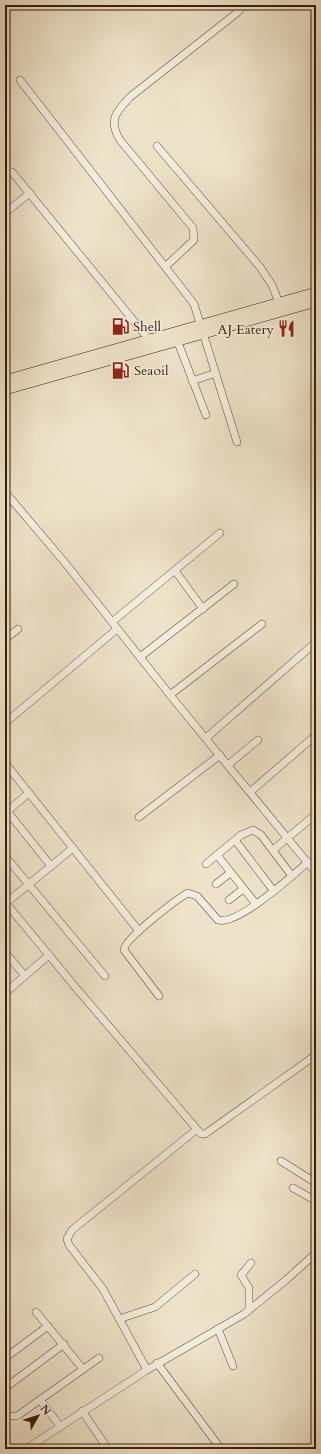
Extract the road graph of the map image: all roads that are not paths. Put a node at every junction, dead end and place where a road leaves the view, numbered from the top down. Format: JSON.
{"nodes":[{"id":1,"x":243,"y":5,"type":"edge"},
{"id":2,"x":20,"y":80,"type":"dead end"},
{"id":3,"x":157,"y":146,"type":"dead end"},
{"id":4,"x":5,"y":170,"type":"edge"},
{"id":5,"x":30,"y":193,"type":"junction"},
{"id":6,"x":5,"y":213,"type":"edge"},
{"id":7,"x":166,"y":266,"type":"junction"},
{"id":8,"x":316,"y":292,"type":"edge"},
{"id":9,"x":303,"y":300,"type":"junction"},
{"id":10,"x":316,"y":301,"type":"edge"},
{"id":11,"x":278,"y":303,"type":"junction"},
{"id":12,"x":202,"y":329,"type":"junction"},
{"id":13,"x":177,"y":340,"type":"junction"},
{"id":14,"x":152,"y":343,"type":"junction"},
{"id":15,"x":216,"y":373,"type":"junction"},
{"id":16,"x":5,"y":381,"type":"edge"},
{"id":17,"x":192,"y":381,"type":"junction"},
{"id":18,"x":5,"y":389,"type":"edge"},
{"id":19,"x":206,"y":416,"type":"dead end"},
{"id":20,"x":237,"y":442,"type":"dead end"},
{"id":21,"x":5,"y":492,"type":"edge"},
{"id":22,"x":220,"y":534,"type":"dead end"},
{"id":23,"x":176,"y":572,"type":"junction"},
{"id":24,"x":234,"y":584,"type":"dead end"},
{"id":25,"x":203,"y":609,"type":"junction"},
{"id":26,"x":112,"y":622,"type":"junction"},
{"id":27,"x":262,"y":624,"type":"dead end"},
{"id":28,"x":18,"y":629,"type":"dead end"},
{"id":29,"x":117,"y":629,"type":"junction"},
{"id":30,"x":5,"y":639,"type":"edge"},
{"id":31,"x":316,"y":642,"type":"edge"},
{"id":32,"x":140,"y":658,"type":"junction"},
{"id":33,"x":170,"y":695,"type":"junction"},
{"id":34,"x":5,"y":723,"type":"edge"},
{"id":35,"x":316,"y":735,"type":"edge"},
{"id":36,"x":206,"y":738,"type":"junction"},
{"id":37,"x":258,"y":740,"type":"dead end"},
{"id":38,"x":220,"y":755,"type":"junction"},
{"id":39,"x":5,"y":763,"type":"edge"},
{"id":40,"x":228,"y":765,"type":"junction"},
{"id":41,"x":250,"y":792,"type":"junction"},
{"id":42,"x":29,"y":793,"type":"junction"},
{"id":43,"x":6,"y":812,"type":"edge"},
{"id":44,"x":316,"y":814,"type":"edge"},
{"id":45,"x":139,"y":817,"type":"dead end"},
{"id":46,"x":287,"y":838,"type":"junction"},
{"id":47,"x":235,"y":840,"type":"junction"},
{"id":48,"x":73,"y":848,"type":"junction"},
{"id":49,"x":273,"y":850,"type":"junction"},
{"id":50,"x":216,"y":855,"type":"junction"},
{"id":51,"x":5,"y":856,"type":"edge"},
{"id":52,"x":308,"y":862,"type":"junction"},
{"id":53,"x":206,"y":864,"type":"dead end"},
{"id":54,"x":51,"y":866,"type":"junction"},
{"id":55,"x":230,"y":873,"type":"junction"},
{"id":56,"x":316,"y":873,"type":"edge"},
{"id":57,"x":292,"y":876,"type":"junction"},
{"id":58,"x":28,"y":884,"type":"junction"},
{"id":59,"x":216,"y":884,"type":"dead end"},
{"id":60,"x":243,"y":889,"type":"junction"},
{"id":61,"x":273,"y":890,"type":"junction"},
{"id":62,"x":229,"y":900,"type":"dead end"},
{"id":63,"x":5,"y":902,"type":"edge"},
{"id":64,"x":256,"y":904,"type":"junction"},
{"id":65,"x":139,"y":931,"type":"junction"},
{"id":66,"x":5,"y":952,"type":"edge"},
{"id":67,"x":49,"y":955,"type":"junction"},
{"id":68,"x":25,"y":976,"type":"junction"},
{"id":69,"x":106,"y":976,"type":"dead end"},
{"id":70,"x":5,"y":992,"type":"edge"},
{"id":71,"x":159,"y":996,"type":"dead end"},
{"id":72,"x":316,"y":1054,"type":"edge"},
{"id":73,"x":196,"y":1130,"type":"junction"},
{"id":74,"x":281,"y":1161,"type":"dead end"},
{"id":75,"x":316,"y":1183,"type":"edge"},
{"id":76,"x":293,"y":1188,"type":"dead end"},
{"id":77,"x":316,"y":1201,"type":"edge"},
{"id":78,"x":316,"y":1253,"type":"edge"},
{"id":79,"x":251,"y":1263,"type":"dead end"},
{"id":80,"x":195,"y":1274,"type":"dead end"},
{"id":81,"x":249,"y":1310,"type":"junction"},
{"id":82,"x":36,"y":1312,"type":"dead end"},
{"id":83,"x":119,"y":1319,"type":"junction"},
{"id":84,"x":48,"y":1326,"type":"junction"},
{"id":85,"x":218,"y":1329,"type":"junction"},
{"id":86,"x":64,"y":1344,"type":"junction"},
{"id":87,"x":5,"y":1358,"type":"edge"},
{"id":88,"x":99,"y":1358,"type":"dead end"},
{"id":89,"x":157,"y":1363,"type":"junction"},
{"id":90,"x":233,"y":1366,"type":"dead end"},
{"id":91,"x":83,"y":1369,"type":"junction"},
{"id":92,"x":147,"y":1370,"type":"junction"},
{"id":93,"x":5,"y":1388,"type":"edge"},
{"id":94,"x":40,"y":1400,"type":"junction"},
{"id":95,"x":82,"y":1411,"type":"junction"},
{"id":96,"x":5,"y":1416,"type":"edge"},
{"id":97,"x":60,"y":1426,"type":"junction"},
{"id":98,"x":26,"y":1449,"type":"edge"},
{"id":99,"x":108,"y":1449,"type":"edge"},
{"id":100,"x":221,"y":1449,"type":"edge"}],
"edges":[{"from":1,"to":7,"type":"street"},
{"from":2,"to":7,"type":"street"},
{"from":3,"to":11,"type":"street"},
{"from":4,"to":5,"type":"street"},
{"from":5,"to":6,"type":"street"},
{"from":5,"to":14,"type":"street"},
{"from":7,"to":12,"type":"street"},
{"from":8,"to":9,"type":"highway"},
{"from":9,"to":10,"type":"highway"},
{"from":9,"to":11,"type":"highway"},
{"from":9,"to":12,"type":"highway"},
{"from":11,"to":12,"type":"highway"},
{"from":12,"to":13,"type":"highway"},
{"from":12,"to":14,"type":"highway"},
{"from":12,"to":15,"type":"street"},
{"from":13,"to":14,"type":"highway"},
{"from":13,"to":17,"type":"street"},
{"from":14,"to":16,"type":"highway"},
{"from":14,"to":18,"type":"highway"},
{"from":15,"to":17,"type":"street"},
{"from":15,"to":20,"type":"street"},
{"from":17,"to":19,"type":"street"},
{"from":21,"to":26,"type":"street"},
{"from":22,"to":23,"type":"street"},
{"from":23,"to":25,"type":"street"},
{"from":23,"to":26,"type":"street"},
{"from":24,"to":25,"type":"street"},
{"from":25,"to":32,"type":"street"},
{"from":26,"to":29,"type":"street"},
{"from":27,"to":33,"type":"street"},
{"from":28,"to":30,"type":"street"},
{"from":29,"to":32,"type":"street"},
{"from":29,"to":34,"type":"street"},
{"from":31,"to":36,"type":"street"},
{"from":32,"to":33,"type":"street"},
{"from":33,"to":36,"type":"street"},
{"from":35,"to":41,"type":"street"},
{"from":36,"to":38,"type":"street"},
{"from":37,"to":40,"type":"street"},
{"from":38,"to":40,"type":"street"},
{"from":38,"to":45,"type":"street"},
{"from":39,"to":42,"type":"street"},
{"from":40,"to":41,"type":"street"},
{"from":41,"to":46,"type":"street"},
{"from":42,"to":43,"type":"street"},
{"from":42,"to":48,"type":"street"},
{"from":43,"to":54,"type":"street"},
{"from":44,"to":46,"type":"street"},
{"from":46,"to":49,"type":"street"},
{"from":46,"to":52,"type":"street"},
{"from":47,"to":49,"type":"street"},
{"from":47,"to":50,"type":"street"},
{"from":47,"to":61,"type":"street"},
{"from":48,"to":54,"type":"street"},
{"from":48,"to":65,"type":"street"},
{"from":49,"to":57,"type":"street"},
{"from":50,"to":53,"type":"street"},
{"from":50,"to":55,"type":"street"},
{"from":51,"to":58,"type":"street"},
{"from":52,"to":56,"type":"street"},
{"from":52,"to":57,"type":"street"},
{"from":54,"to":58,"type":"street"},
{"from":55,"to":59,"type":"street"},
{"from":55,"to":60,"type":"street"},
{"from":57,"to":61,"type":"street"},
{"from":58,"to":63,"type":"street"},
{"from":58,"to":69,"type":"street"},
{"from":60,"to":62,"type":"street"},
{"from":60,"to":64,"type":"street"},
{"from":61,"to":64,"type":"street"},
{"from":63,"to":67,"type":"street"},
{"from":64,"to":65,"type":"street"},
{"from":65,"to":71,"type":"street"},
{"from":66,"to":68,"type":"street"},
{"from":67,"to":68,"type":"street"},
{"from":67,"to":73,"type":"street"},
{"from":68,"to":70,"type":"street"},
{"from":72,"to":73,"type":"street"},
{"from":73,"to":83,"type":"street"},
{"from":74,"to":75,"type":"street"},
{"from":76,"to":77,"type":"street"},
{"from":78,"to":81,"type":"street"},
{"from":79,"to":81,"type":"street"},
{"from":80,"to":83,"type":"street"},
{"from":81,"to":85,"type":"street"},
{"from":82,"to":84,"type":"street"},
{"from":83,"to":92,"type":"street"},
{"from":84,"to":86,"type":"street"},
{"from":84,"to":87,"type":"street"},
{"from":85,"to":89,"type":"street"},
{"from":85,"to":90,"type":"street"},
{"from":86,"to":91,"type":"street"},
{"from":86,"to":93,"type":"street"},
{"from":88,"to":91,"type":"street"},
{"from":89,"to":92,"type":"street"},
{"from":89,"to":100,"type":"street"},
{"from":91,"to":94,"type":"street"},
{"from":92,"to":95,"type":"street"},
{"from":94,"to":96,"type":"street"},
{"from":94,"to":97,"type":"street"},
{"from":95,"to":97,"type":"street"},
{"from":95,"to":99,"type":"street"},
{"from":97,"to":98,"type":"street"}]}
